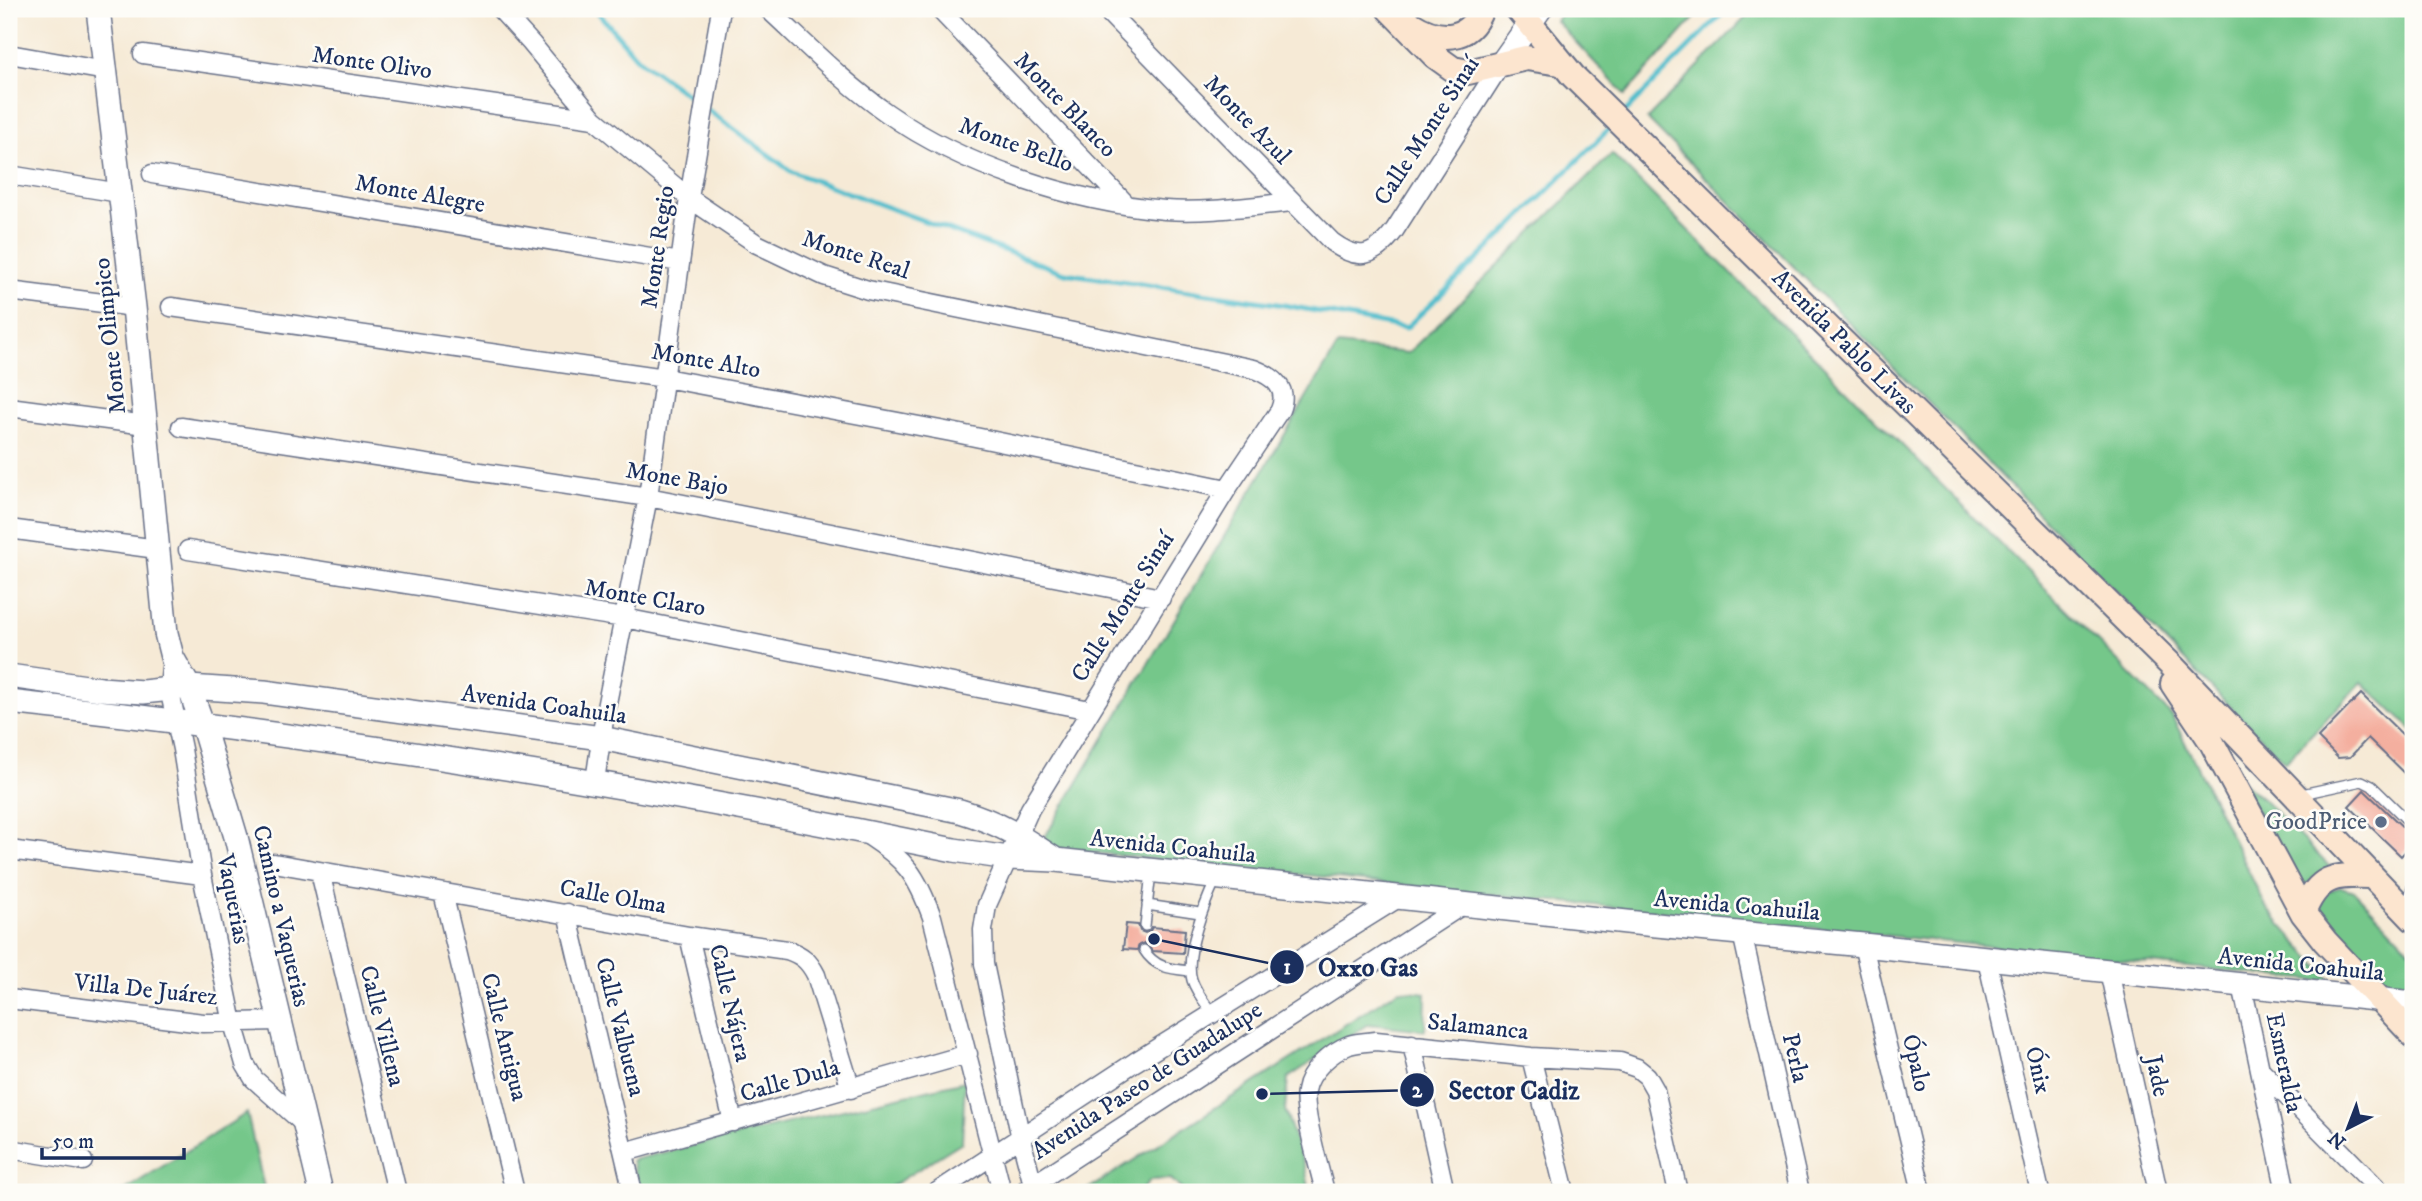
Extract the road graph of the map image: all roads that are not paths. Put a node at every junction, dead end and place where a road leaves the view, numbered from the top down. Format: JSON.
{"nodes":[{"id":1,"x":98,"y":9,"type":"edge"},
{"id":2,"x":499,"y":9,"type":"edge"},
{"id":3,"x":721,"y":9,"type":"edge"},
{"id":4,"x":768,"y":9,"type":"edge"},
{"id":5,"x":939,"y":9,"type":"edge"},
{"id":6,"x":1105,"y":9,"type":"edge"},
{"id":7,"x":1481,"y":9,"type":"edge"},
{"id":8,"x":1391,"y":11,"type":"edge"},
{"id":9,"x":1529,"y":14,"type":"edge"},
{"id":10,"x":9,"y":54,"type":"edge"},
{"id":11,"x":143,"y":54,"type":"dead end"},
{"id":12,"x":1501,"y":64,"type":"junction"},
{"id":13,"x":1566,"y":70,"type":"junction"},
{"id":14,"x":106,"y":71,"type":"junction"},
{"id":15,"x":594,"y":119,"type":"junction"},
{"id":16,"x":152,"y":174,"type":"dead end"},
{"id":17,"x":9,"y":175,"type":"edge"},
{"id":18,"x":120,"y":193,"type":"junction"},
{"id":19,"x":689,"y":198,"type":"junction"},
{"id":20,"x":1292,"y":202,"type":"junction"},
{"id":21,"x":1127,"y":205,"type":"junction"},
{"id":22,"x":1359,"y":255,"type":"joint"},
{"id":23,"x":680,"y":262,"type":"junction"},
{"id":24,"x":9,"y":291,"type":"edge"},
{"id":25,"x":134,"y":307,"type":"junction"},
{"id":26,"x":171,"y":307,"type":"dead end"},
{"id":27,"x":665,"y":378,"type":"junction"},
{"id":28,"x":1281,"y":386,"type":"joint"},
{"id":29,"x":9,"y":407,"type":"edge"},
{"id":30,"x":146,"y":425,"type":"junction"},
{"id":31,"x":181,"y":427,"type":"dead end"},
{"id":32,"x":1227,"y":489,"type":"junction"},
{"id":33,"x":648,"y":497,"type":"junction"},
{"id":34,"x":9,"y":529,"type":"edge"},
{"id":35,"x":157,"y":549,"type":"junction"},
{"id":36,"x":188,"y":550,"type":"dead end"},
{"id":37,"x":1161,"y":598,"type":"junction"},
{"id":38,"x":624,"y":618,"type":"junction"},
{"id":39,"x":2127,"y":622,"type":"junction"},
{"id":40,"x":172,"y":657,"type":"joint"},
{"id":41,"x":9,"y":676,"type":"edge"},
{"id":42,"x":179,"y":687,"type":"junction"},
{"id":43,"x":9,"y":702,"type":"edge"},
{"id":44,"x":1090,"y":710,"type":"junction"},
{"id":45,"x":175,"y":720,"type":"junction"},
{"id":46,"x":202,"y":723,"type":"junction"},
{"id":47,"x":601,"y":738,"type":"junction"},
{"id":48,"x":595,"y":781,"type":"junction"},
{"id":49,"x":2295,"y":795,"type":"junction"},
{"id":50,"x":2413,"y":826,"type":"edge"},
{"id":51,"x":860,"y":831,"type":"junction"},
{"id":52,"x":1018,"y":834,"type":"junction"},
{"id":53,"x":9,"y":850,"type":"edge"},
{"id":54,"x":1007,"y":858,"type":"junction"},
{"id":55,"x":1056,"y":860,"type":"junction"},
{"id":56,"x":274,"y":863,"type":"dead end"},
{"id":57,"x":1151,"y":870,"type":"junction"},
{"id":58,"x":320,"y":872,"type":"junction"},
{"id":59,"x":202,"y":875,"type":"junction"},
{"id":60,"x":2371,"y":876,"type":"junction"},
{"id":61,"x":1217,"y":878,"type":"junction"},
{"id":62,"x":2413,"y":884,"type":"edge"},
{"id":63,"x":443,"y":893,"type":"junction"},
{"id":64,"x":1398,"y":898,"type":"junction"},
{"id":65,"x":1464,"y":904,"type":"junction"},
{"id":66,"x":1147,"y":905,"type":"junction"},
{"id":67,"x":567,"y":913,"type":"junction"},
{"id":68,"x":1200,"y":914,"type":"junction"},
{"id":69,"x":2303,"y":914,"type":"junction"},
{"id":70,"x":2410,"y":915,"type":"edge"},
{"id":71,"x":1145,"y":926,"type":"dead end"},
{"id":72,"x":1742,"y":933,"type":"junction"},
{"id":73,"x":689,"y":936,"type":"junction"},
{"id":74,"x":1863,"y":945,"type":"junction"},
{"id":75,"x":1144,"y":950,"type":"dead end"},
{"id":76,"x":1987,"y":959,"type":"junction"},
{"id":77,"x":1190,"y":971,"type":"junction"},
{"id":78,"x":2109,"y":971,"type":"junction"},
{"id":79,"x":2242,"y":985,"type":"junction"},
{"id":80,"x":9,"y":999,"type":"edge"},
{"id":81,"x":2379,"y":999,"type":"junction"},
{"id":82,"x":2413,"y":1003,"type":"edge"},
{"id":83,"x":1212,"y":1013,"type":"junction"},
{"id":84,"x":278,"y":1021,"type":"junction"},
{"id":85,"x":233,"y":1023,"type":"junction"},
{"id":86,"x":2413,"y":1035,"type":"edge"},
{"id":87,"x":1412,"y":1044,"type":"junction"},
{"id":88,"x":968,"y":1054,"type":"junction"},
{"id":89,"x":1531,"y":1058,"type":"junction"},
{"id":90,"x":2260,"y":1069,"type":"junction"},
{"id":91,"x":851,"y":1089,"type":"junction"},
{"id":92,"x":733,"y":1122,"type":"junction"},
{"id":93,"x":304,"y":1124,"type":"junction"},
{"id":94,"x":1021,"y":1139,"type":"junction"},
{"id":95,"x":9,"y":1149,"type":"edge"},
{"id":96,"x":625,"y":1152,"type":"junction"},
{"id":97,"x":993,"y":1156,"type":"junction"},
{"id":98,"x":83,"y":1161,"type":"dead end"},
{"id":99,"x":1030,"y":1190,"type":"edge"},
{"id":100,"x":321,"y":1192,"type":"edge"},
{"id":101,"x":397,"y":1192,"type":"edge"},
{"id":102,"x":515,"y":1192,"type":"edge"},
{"id":103,"x":633,"y":1192,"type":"edge"},
{"id":104,"x":937,"y":1192,"type":"edge"},
{"id":105,"x":1002,"y":1192,"type":"edge"},
{"id":106,"x":1325,"y":1192,"type":"edge"},
{"id":107,"x":1444,"y":1192,"type":"edge"},
{"id":108,"x":1564,"y":1192,"type":"edge"},
{"id":109,"x":1678,"y":1192,"type":"edge"},
{"id":110,"x":1800,"y":1192,"type":"edge"},
{"id":111,"x":1922,"y":1192,"type":"edge"},
{"id":112,"x":2040,"y":1192,"type":"edge"},
{"id":113,"x":2158,"y":1192,"type":"edge"},
{"id":114,"x":2286,"y":1192,"type":"edge"},
{"id":115,"x":2381,"y":1192,"type":"edge"}],
"edges":[{"from":1,"to":14,"type":"street","name":"Monte Olimpico"},
{"from":2,"to":15,"type":"street","name":"Monte Real"},
{"from":3,"to":19,"type":"street","name":"Monte Regio"},
{"from":4,"to":21,"type":"street","name":"Monte Bello"},
{"from":5,"to":21,"type":"street","name":"Monte Blanco"},
{"from":6,"to":20,"type":"street","name":"Monte Azul"},
{"from":7,"to":8,"type":"main road"},
{"from":8,"to":12,"type":"main road"},
{"from":9,"to":12,"type":"street","name":"Calle Monte Sinaí"},
{"from":9,"to":13,"type":"main road","name":"Avenida Pablo Livas"},
{"from":10,"to":14,"type":"street"},
{"from":11,"to":15,"type":"street","name":"Monte Olivo"},
{"from":12,"to":13,"type":"main road"},
{"from":12,"to":22,"type":"street","name":"Calle Monte Sinaí"},
{"from":13,"to":39,"type":"main road","name":"Avenida Pablo Livas"},
{"from":14,"to":18,"type":"street","name":"Monte Olimpico"},
{"from":15,"to":19,"type":"street","name":"Monte Real"},
{"from":16,"to":23,"type":"street","name":"Monte Alegre"},
{"from":17,"to":18,"type":"street"},
{"from":18,"to":25,"type":"street","name":"Monte Olimpico"},
{"from":19,"to":23,"type":"street","name":"Monte Regio"},
{"from":19,"to":28,"type":"street","name":"Monte Real"},
{"from":20,"to":21,"type":"street","name":"Monte Bello"},
{"from":20,"to":22,"type":"street","name":"Monte Azul"},
{"from":23,"to":27,"type":"street","name":"Monte Regio"},
{"from":24,"to":25,"type":"street"},
{"from":25,"to":30,"type":"street","name":"Monte Olimpico"},
{"from":26,"to":27,"type":"street","name":"Monte Alto"},
{"from":27,"to":32,"type":"street","name":"Monte Alto"},
{"from":27,"to":33,"type":"street","name":"Monte Regio"},
{"from":28,"to":32,"type":"street","name":"Calle Monte Sinaí"},
{"from":29,"to":30,"type":"street"},
{"from":30,"to":35,"type":"street","name":"Monte Olimpico"},
{"from":31,"to":33,"type":"street","name":"Mone Bajo"},
{"from":32,"to":37,"type":"street","name":"Calle Monte Sinaí"},
{"from":33,"to":37,"type":"street","name":"Mone Bajo"},
{"from":33,"to":38,"type":"street","name":"Monte Regio"},
{"from":34,"to":35,"type":"street"},
{"from":35,"to":40,"type":"street","name":"Monte Olimpico"},
{"from":36,"to":38,"type":"street","name":"Monte Claro"},
{"from":37,"to":44,"type":"street","name":"Calle Monte Sinaí"},
{"from":38,"to":44,"type":"street","name":"Monte Claro"},
{"from":38,"to":47,"type":"street","name":"Monte Regio"},
{"from":39,"to":49,"type":"main road","name":"Avenida Pablo Livas"},
{"from":39,"to":69,"type":"main road","name":"Avenida Pablo Livas"},
{"from":40,"to":42,"type":"street","name":"Camino a Vaquerias"},
{"from":41,"to":42,"type":"street","name":"Avenida Coahuila"},
{"from":42,"to":45,"type":"street","name":"Vaquerias"},
{"from":42,"to":46,"type":"street","name":"Camino a Vaquerias"},
{"from":42,"to":47,"type":"street","name":"Avenida Coahuila"},
{"from":43,"to":45,"type":"street","name":"Avenida Coahuila"},
{"from":44,"to":52,"type":"street","name":"Calle Monte Sinaí"},
{"from":45,"to":46,"type":"street","name":"Avenida Coahuila"},
{"from":45,"to":59,"type":"street","name":"Vaquerias"},
{"from":46,"to":48,"type":"street","name":"Avenida Coahuila"},
{"from":46,"to":84,"type":"street","name":"Camino a Vaquerias"},
{"from":47,"to":48,"type":"street","name":"Monte Regio"},
{"from":47,"to":52,"type":"street","name":"Avenida Coahuila"},
{"from":48,"to":51,"type":"street","name":"Avenida Coahuila"},
{"from":49,"to":50,"type":"lane"},
{"from":49,"to":60,"type":"main road","name":"Avenida Pablo Livas"},
{"from":51,"to":54,"type":"street","name":"Avenida Coahuila"},
{"from":51,"to":88,"type":"street","name":"Avenida Paseo de Guadalupe"},
{"from":52,"to":54,"type":"street","name":"Calle Monte Sinaí"},
{"from":52,"to":55,"type":"street","name":"Avenida Coahuila"},
{"from":53,"to":59,"type":"street"},
{"from":54,"to":55,"type":"street","name":"Avenida Coahuila"},
{"from":54,"to":94,"type":"street","name":"Avenida Paseo de Guadalupe"},
{"from":55,"to":57,"type":"street","name":"Avenida Coahuila"},
{"from":56,"to":58,"type":"street","name":"Calle Olma"},
{"from":57,"to":61,"type":"street","name":"Avenida Coahuila"},
{"from":57,"to":66,"type":"lane"},
{"from":58,"to":63,"type":"street","name":"Calle Olma"},
{"from":58,"to":101,"type":"street","name":"Calle Villena"},
{"from":59,"to":85,"type":"street","name":"Vaquerias"},
{"from":60,"to":69,"type":"main road"},
{"from":60,"to":70,"type":"main road","name":"Avenida Pablo Livas"},
{"from":61,"to":64,"type":"street","name":"Avenida Coahuila"},
{"from":61,"to":68,"type":"lane"},
{"from":62,"to":70,"type":"lane"},
{"from":63,"to":67,"type":"street","name":"Calle Olma"},
{"from":63,"to":102,"type":"street","name":"Calle Antigua"},
{"from":64,"to":65,"type":"street","name":"Avenida Coahuila"},
{"from":64,"to":83,"type":"street","name":"Avenida Paseo de Guadalupe"},
{"from":65,"to":72,"type":"street","name":"Avenida Coahuila"},
{"from":65,"to":99,"type":"street","name":"Avenida Paseo de Guadalupe"},
{"from":66,"to":68,"type":"lane"},
{"from":66,"to":71,"type":"lane"},
{"from":67,"to":73,"type":"street","name":"Calle Olma"},
{"from":67,"to":96,"type":"street","name":"Calle Valbuena"},
{"from":68,"to":77,"type":"lane"},
{"from":69,"to":81,"type":"main road","name":"Avenida Pablo Livas"},
{"from":72,"to":74,"type":"street","name":"Avenida Coahuila"},
{"from":72,"to":110,"type":"street","name":"Perla"},
{"from":73,"to":91,"type":"street","name":"Calle Olma"},
{"from":73,"to":92,"type":"street","name":"Calle Nájera"},
{"from":74,"to":76,"type":"street","name":"Avenida Coahuila"},
{"from":74,"to":111,"type":"street","name":"Ópalo"},
{"from":75,"to":77,"type":"lane"},
{"from":76,"to":78,"type":"street","name":"Avenida Coahuila"},
{"from":76,"to":112,"type":"street","name":"Ónix"},
{"from":77,"to":83,"type":"lane"},
{"from":78,"to":79,"type":"street","name":"Avenida Coahuila"},
{"from":78,"to":113,"type":"street","name":"Jade"},
{"from":79,"to":81,"type":"street","name":"Avenida Coahuila"},
{"from":79,"to":90,"type":"street","name":"Esmeralda"},
{"from":80,"to":85,"type":"street","name":"Villa De Juárez"},
{"from":81,"to":82,"type":"street","name":"Avenida Coahuila"},
{"from":81,"to":86,"type":"main road","name":"Avenida Pablo Livas"},
{"from":83,"to":94,"type":"street","name":"Avenida Paseo de Guadalupe"},
{"from":84,"to":85,"type":"street","name":"Villa De Juárez"},
{"from":84,"to":93,"type":"street","name":"Camino a Vaquerias"},
{"from":85,"to":93,"type":"street","name":"Vaquerias"},
{"from":87,"to":89,"type":"street","name":"Salamanca"},
{"from":87,"to":106,"type":"street","name":"Salamanca"},
{"from":87,"to":107,"type":"street"},
{"from":88,"to":91,"type":"street","name":"Calle Dula"},
{"from":88,"to":97,"type":"street","name":"Avenida Paseo de Guadalupe"},
{"from":89,"to":108,"type":"street"},
{"from":89,"to":109,"type":"street","name":"Salamanca"},
{"from":90,"to":114,"type":"street","name":"Esmeralda"},
{"from":90,"to":115,"type":"street"},
{"from":91,"to":92,"type":"street","name":"Calle Dula"},
{"from":92,"to":96,"type":"street","name":"Calle Dula"},
{"from":93,"to":100,"type":"street","name":"Camino a Vaquerias"},
{"from":94,"to":97,"type":"street","name":"Avenida Paseo de Guadalupe"},
{"from":94,"to":99,"type":"street","name":"Avenida Paseo de Guadalupe"},
{"from":95,"to":98,"type":"street"},
{"from":96,"to":103,"type":"street","name":"Calle Valbuena"},
{"from":97,"to":104,"type":"street","name":"Avenida Paseo de Guadalupe"},
{"from":97,"to":105,"type":"street","name":"Avenida Paseo de Guadalupe"}]}
